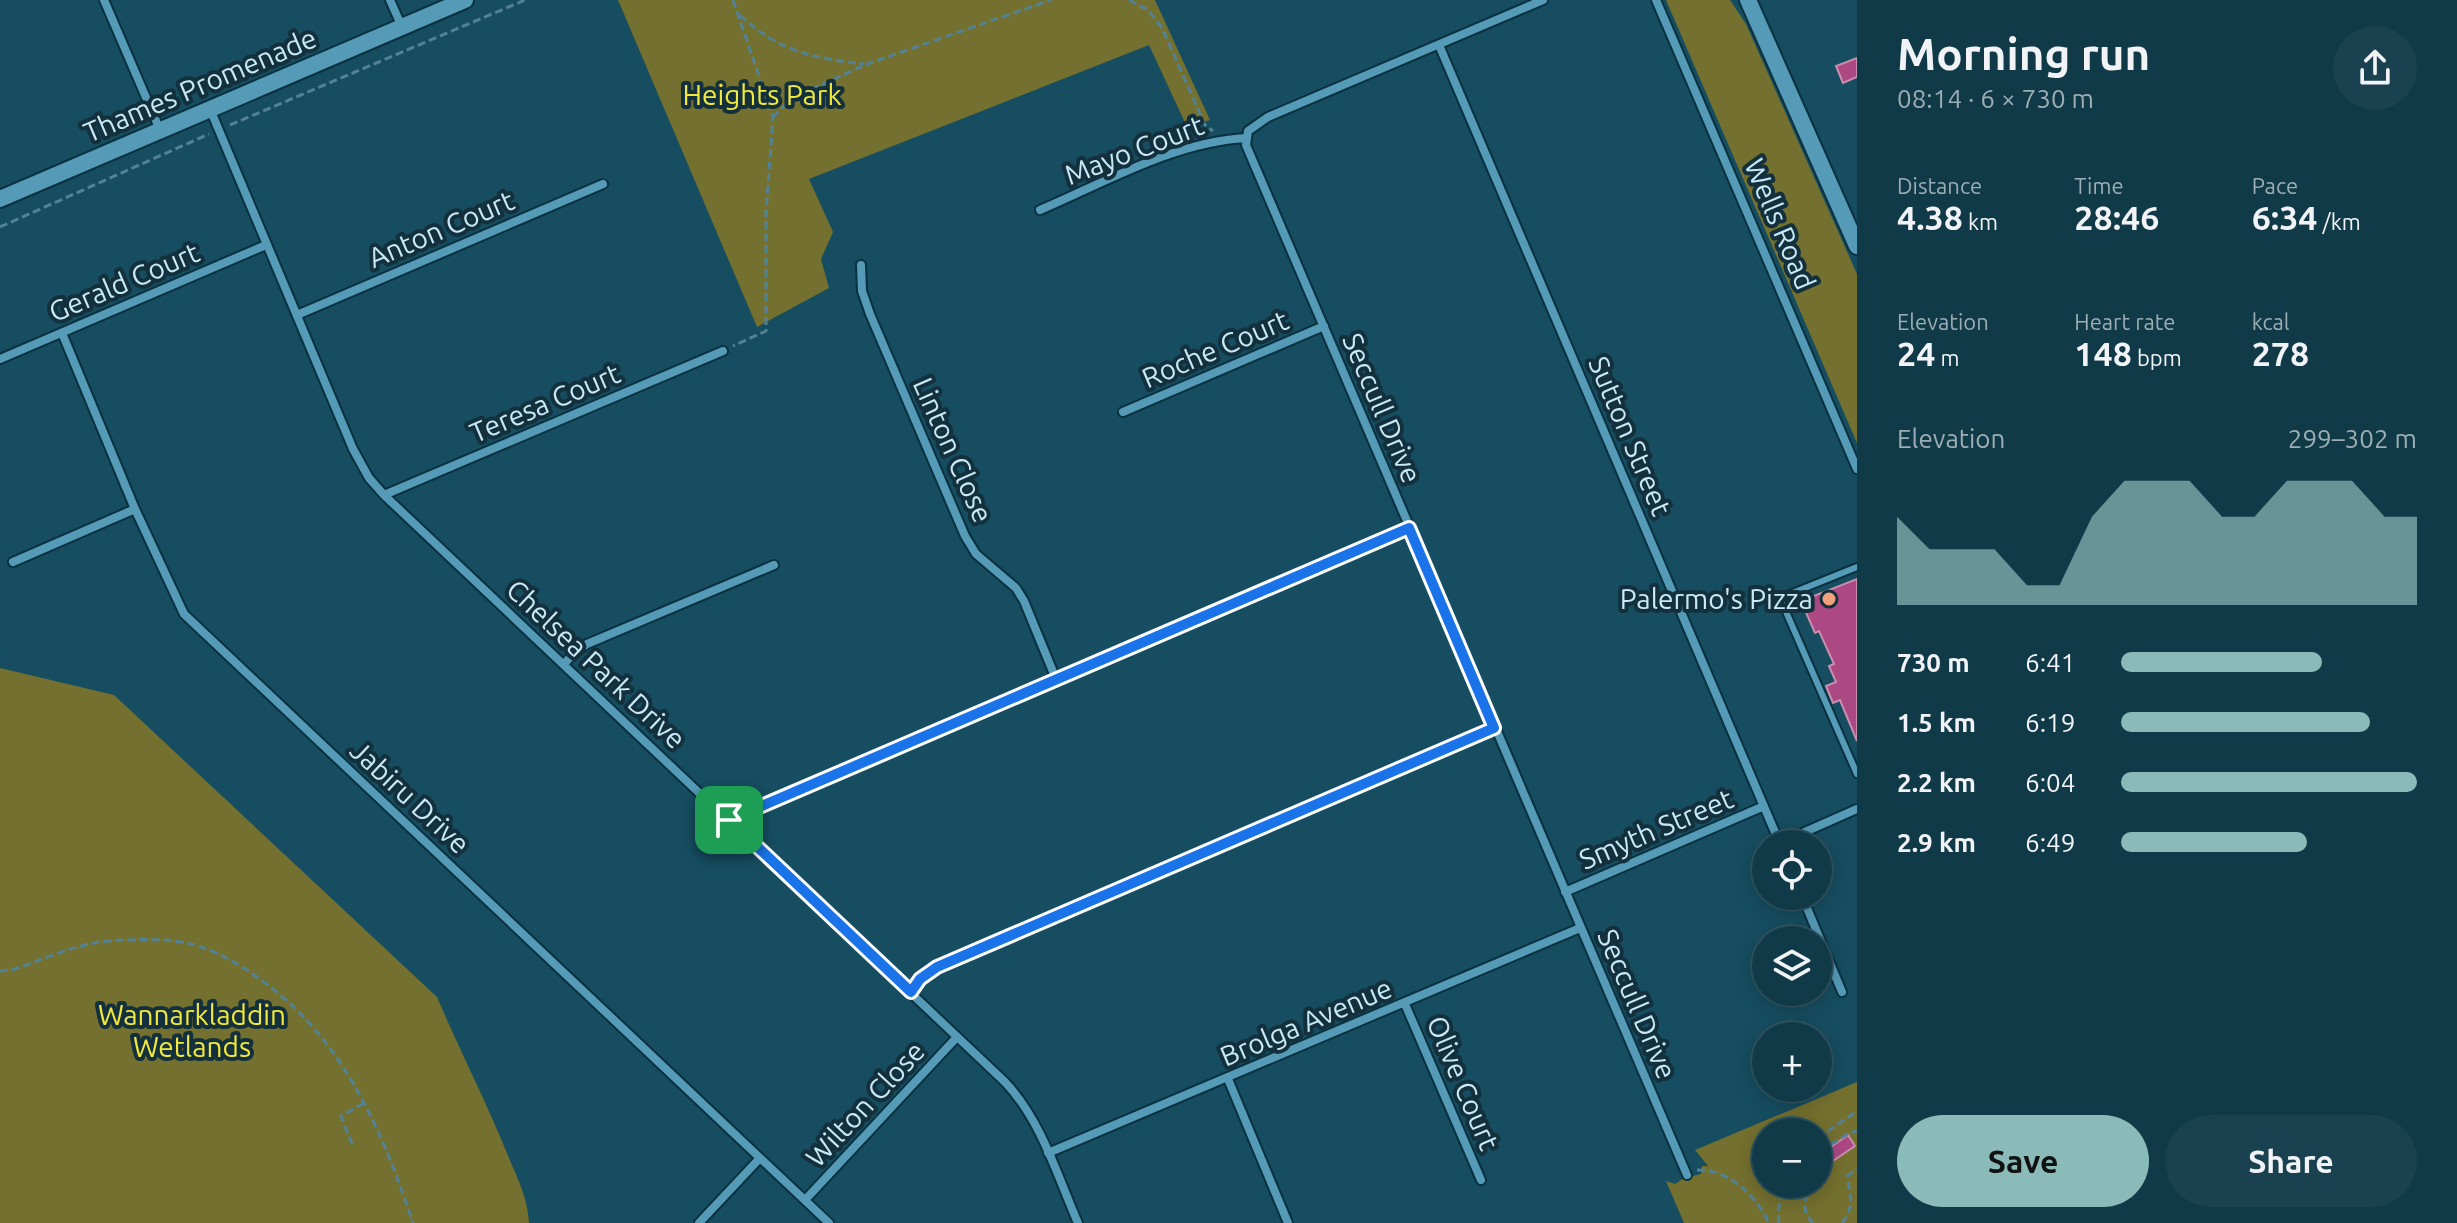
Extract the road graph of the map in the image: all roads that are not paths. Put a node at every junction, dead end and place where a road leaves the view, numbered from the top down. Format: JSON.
{"nodes":[{"id":1,"x":104,"y":0,"type":"edge"},
{"id":2,"x":390,"y":0,"type":"edge"},
{"id":3,"x":465,"y":0,"type":"edge"},
{"id":4,"x":1543,"y":0,"type":"edge"},
{"id":5,"x":1656,"y":0,"type":"edge"},
{"id":6,"x":1748,"y":0,"type":"edge"},
{"id":7,"x":402,"y":27,"type":"junction"},
{"id":8,"x":1439,"y":45,"type":"junction"},
{"id":9,"x":209,"y":108,"type":"junction"},
{"id":10,"x":160,"y":130,"type":"junction"},
{"id":11,"x":1246,"y":138,"type":"junction"},
{"id":12,"x":603,"y":184,"type":"dead end"},
{"id":13,"x":0,"y":199,"type":"edge"},
{"id":14,"x":1040,"y":210,"type":"dead end"},
{"id":15,"x":266,"y":245,"type":"junction"},
{"id":16,"x":1857,"y":246,"type":"edge"},
{"id":17,"x":861,"y":265,"type":"dead end"},
{"id":18,"x":297,"y":315,"type":"junction"},
{"id":19,"x":1324,"y":326,"type":"junction"},
{"id":20,"x":62,"y":333,"type":"junction"},
{"id":21,"x":723,"y":351,"type":"road end"},
{"id":22,"x":0,"y":359,"type":"edge"},
{"id":23,"x":1123,"y":412,"type":"dead end"},
{"id":24,"x":1857,"y":469,"type":"edge"},
{"id":25,"x":384,"y":495,"type":"junction"},
{"id":26,"x":135,"y":509,"type":"junction"},
{"id":27,"x":1409,"y":528,"type":"junction"},
{"id":28,"x":13,"y":562,"type":"dead end"},
{"id":29,"x":774,"y":565,"type":"dead end"},
{"id":30,"x":1857,"y":567,"type":"edge"},
{"id":31,"x":564,"y":664,"type":"junction"},
{"id":32,"x":1056,"y":679,"type":"junction"},
{"id":33,"x":1494,"y":728,"type":"junction"},
{"id":34,"x":1857,"y":774,"type":"edge"},
{"id":35,"x":1764,"y":806,"type":"junction"},
{"id":36,"x":1857,"y":809,"type":"edge"},
{"id":37,"x":729,"y":820,"type":"junction"},
{"id":38,"x":1774,"y":830,"type":"edge"},
{"id":39,"x":1809,"y":830,"type":"edge"},
{"id":40,"x":1565,"y":892,"type":"junction"},
{"id":41,"x":1808,"y":910,"type":"edge"},
{"id":42,"x":1580,"y":928,"type":"junction"},
{"id":43,"x":911,"y":992,"type":"junction"},
{"id":44,"x":1842,"y":992,"type":"dead end"},
{"id":45,"x":1405,"y":1004,"type":"junction"},
{"id":46,"x":957,"y":1037,"type":"junction"},
{"id":47,"x":1228,"y":1079,"type":"junction"},
{"id":48,"x":1048,"y":1153,"type":"junction"},
{"id":49,"x":760,"y":1158,"type":"junction"},
{"id":50,"x":1687,"y":1175,"type":"road end"},
{"id":51,"x":1481,"y":1180,"type":"dead end"},
{"id":52,"x":805,"y":1200,"type":"junction"},
{"id":53,"x":699,"y":1223,"type":"edge"},
{"id":54,"x":829,"y":1223,"type":"edge"},
{"id":55,"x":1078,"y":1223,"type":"edge"},
{"id":56,"x":1288,"y":1223,"type":"edge"}],
"edges":[{"from":1,"to":10,"type":"street"},
{"from":2,"to":7,"type":"street"},
{"from":3,"to":7,"type":"main road","name":"Thames Promenade"},
{"from":4,"to":8,"type":"street"},
{"from":5,"to":24,"type":"street","name":"Wells Road"},
{"from":6,"to":16,"type":"main road"},
{"from":7,"to":9,"type":"main road","name":"Thames Promenade"},
{"from":8,"to":11,"type":"street"},
{"from":8,"to":35,"type":"street","name":"Sutton Street"},
{"from":9,"to":10,"type":"main road","name":"Thames Promenade"},
{"from":9,"to":15,"type":"street","name":"Chelsea Park Drive"},
{"from":10,"to":13,"type":"main road","name":"Thames Promenade"},
{"from":11,"to":14,"type":"street","name":"Mayo Court"},
{"from":11,"to":19,"type":"street","name":"Seccull Drive"},
{"from":12,"to":18,"type":"street","name":"Anton Court"},
{"from":15,"to":18,"type":"street","name":"Chelsea Park Drive"},
{"from":15,"to":20,"type":"street","name":"Gerald Court"},
{"from":17,"to":32,"type":"street","name":"Linton Close"},
{"from":18,"to":25,"type":"street","name":"Chelsea Park Drive"},
{"from":19,"to":23,"type":"street","name":"Roche Court"},
{"from":19,"to":27,"type":"street","name":"Seccull Drive"},
{"from":20,"to":22,"type":"street","name":"Gerald Court"},
{"from":20,"to":26,"type":"street","name":"Jabiru Drive"},
{"from":21,"to":25,"type":"street","name":"Teresa Court"},
{"from":25,"to":31,"type":"street","name":"Chelsea Park Drive"},
{"from":26,"to":28,"type":"street"},
{"from":26,"to":49,"type":"street","name":"Jabiru Drive"},
{"from":27,"to":32,"type":"street"},
{"from":27,"to":33,"type":"street","name":"Seccull Drive"},
{"from":29,"to":31,"type":"street"},
{"from":30,"to":34,"type":"lane"},
{"from":31,"to":37,"type":"street","name":"Chelsea Park Drive"},
{"from":32,"to":37,"type":"street"},
{"from":33,"to":40,"type":"street","name":"Seccull Drive"},
{"from":33,"to":43,"type":"street"},
{"from":35,"to":38,"type":"street","name":"Sutton Street"},
{"from":35,"to":40,"type":"street","name":"Smyth Street"},
{"from":36,"to":39,"type":"street"},
{"from":37,"to":43,"type":"street","name":"Chelsea Park Drive"},
{"from":40,"to":42,"type":"street","name":"Seccull Drive"},
{"from":41,"to":44,"type":"street"},
{"from":42,"to":45,"type":"street","name":"Brolga Avenue"},
{"from":42,"to":50,"type":"street","name":"Seccull Drive"},
{"from":43,"to":46,"type":"street","name":"Chelsea Park Drive"},
{"from":45,"to":47,"type":"street","name":"Brolga Avenue"},
{"from":45,"to":51,"type":"street","name":"Olive Court"},
{"from":46,"to":48,"type":"street","name":"Chelsea Park Drive"},
{"from":46,"to":52,"type":"street","name":"Wilton Close"},
{"from":47,"to":48,"type":"street","name":"Brolga Avenue"},
{"from":47,"to":56,"type":"street"},
{"from":48,"to":55,"type":"street","name":"Chelsea Park Drive"},
{"from":49,"to":52,"type":"street","name":"Jabiru Drive"},
{"from":49,"to":53,"type":"street"},
{"from":52,"to":54,"type":"street","name":"Jabiru Drive"}]}
